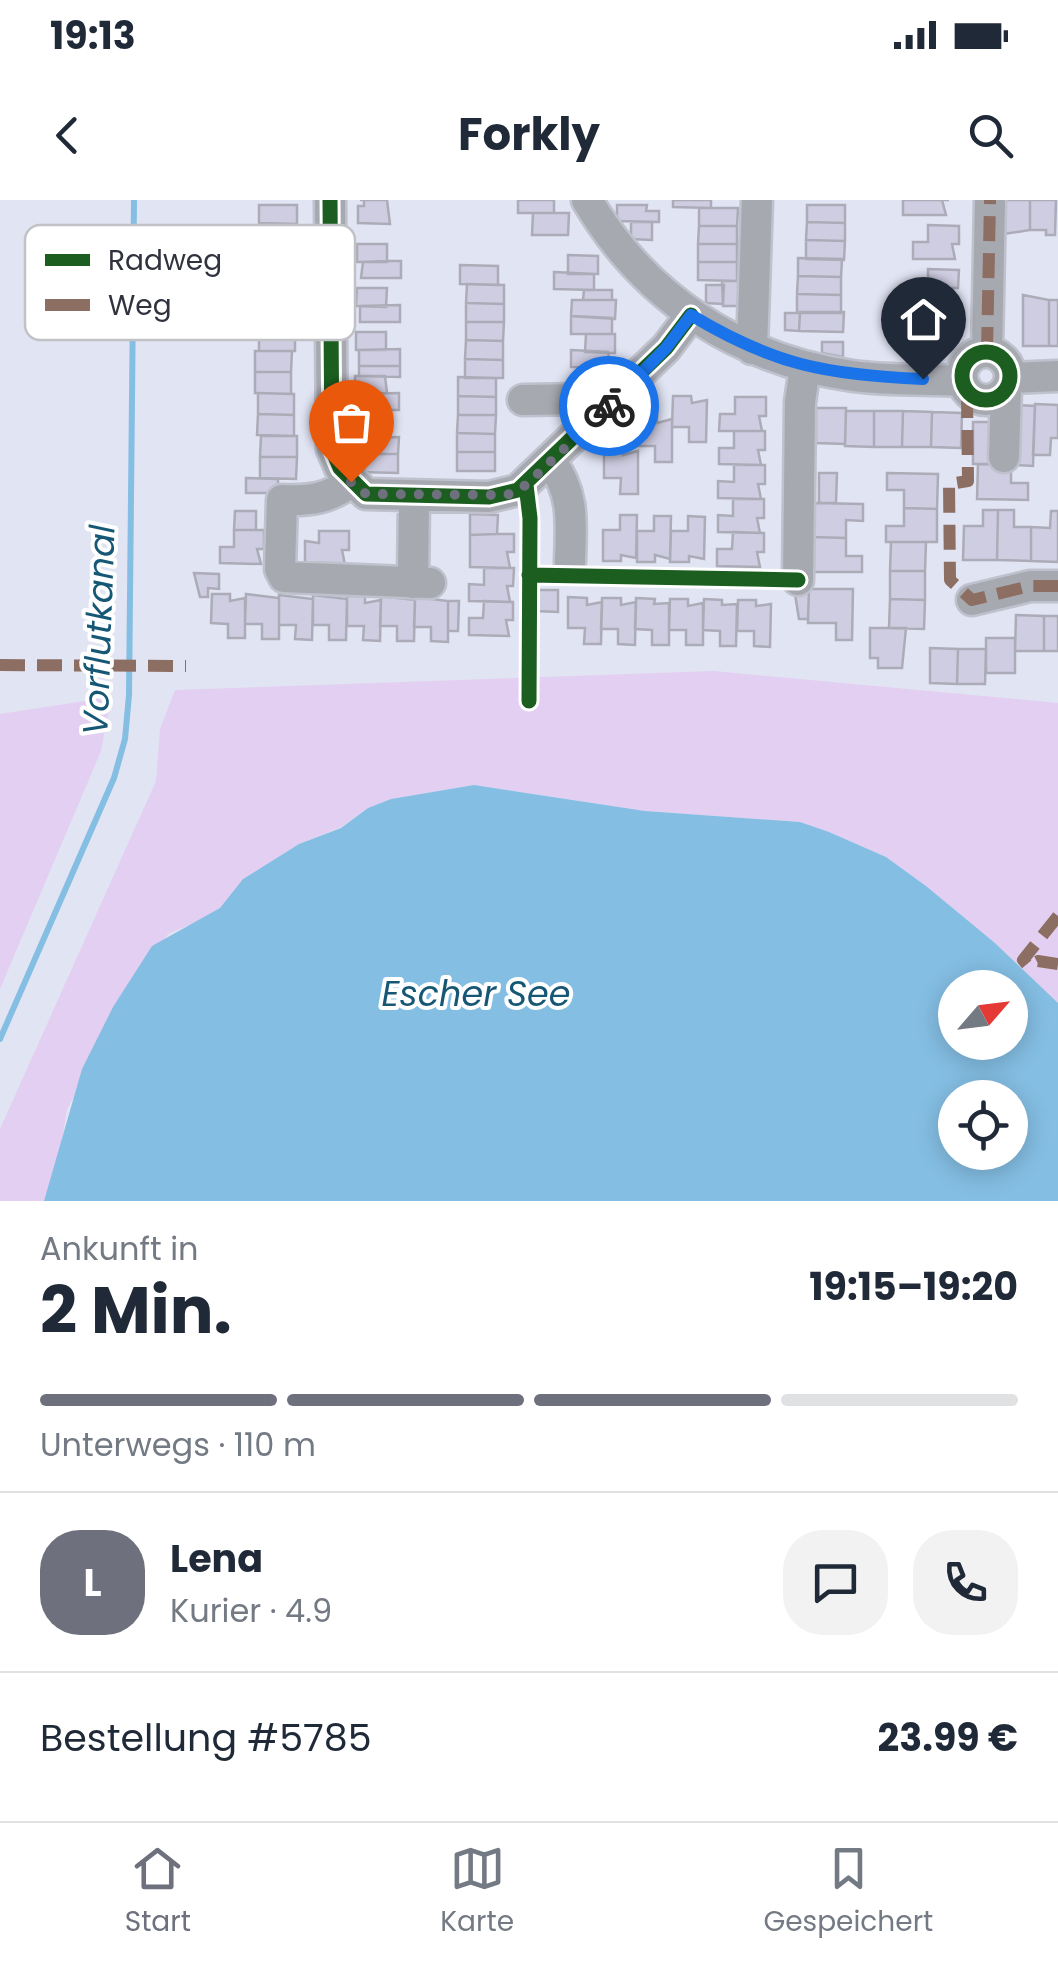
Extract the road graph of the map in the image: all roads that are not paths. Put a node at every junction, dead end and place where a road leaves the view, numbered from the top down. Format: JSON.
{"nodes":[{"id":1,"x":587,"y":200,"type":"edge"},
{"id":2,"x":757,"y":200,"type":"edge"},
{"id":3,"x":990,"y":200,"type":"edge"},
{"id":4,"x":691,"y":315,"type":"junction"},
{"id":5,"x":331,"y":340,"type":"edge"},
{"id":6,"x":752,"y":350,"type":"junction"},
{"id":7,"x":988,"y":352,"type":"junction"},
{"id":8,"x":805,"y":368,"type":"junction"},
{"id":9,"x":1058,"y":376,"type":"edge"},
{"id":10,"x":962,"y":380,"type":"junction"},
{"id":11,"x":1008,"y":384,"type":"junction"},
{"id":12,"x":523,"y":400,"type":"dead end"},
{"id":13,"x":604,"y":410,"type":"junction"},
{"id":14,"x":1004,"y":457,"type":"dead end"},
{"id":15,"x":550,"y":462,"type":"junction"},
{"id":16,"x":351,"y":482,"type":"junction"},
{"id":17,"x":414,"y":497,"type":"junction"},
{"id":18,"x":570,"y":562,"type":"dead end"},
{"id":19,"x":798,"y":580,"type":"dead end"},
{"id":20,"x":1058,"y":586,"type":"edge"},
{"id":21,"x":972,"y":600,"type":"dead end"}],
"edges":[{"from":1,"to":4,"type":"street"},
{"from":2,"to":6,"type":"street"},
{"from":3,"to":7,"type":"street"},
{"from":4,"to":6,"type":"street"},
{"from":4,"to":13,"type":"street"},
{"from":5,"to":16,"type":"street"},
{"from":6,"to":8,"type":"street"},
{"from":7,"to":10,"type":"street"},
{"from":7,"to":11,"type":"street"},
{"from":8,"to":10,"type":"street"},
{"from":8,"to":19,"type":"street"},
{"from":9,"to":11,"type":"street"},
{"from":10,"to":11,"type":"street"},
{"from":11,"to":14,"type":"street"},
{"from":12,"to":13,"type":"street"},
{"from":13,"to":15,"type":"street"},
{"from":15,"to":17,"type":"street"},
{"from":15,"to":18,"type":"street"},
{"from":16,"to":17,"type":"street"},
{"from":16,"to":17,"type":"street"},
{"from":20,"to":21,"type":"street"}]}
